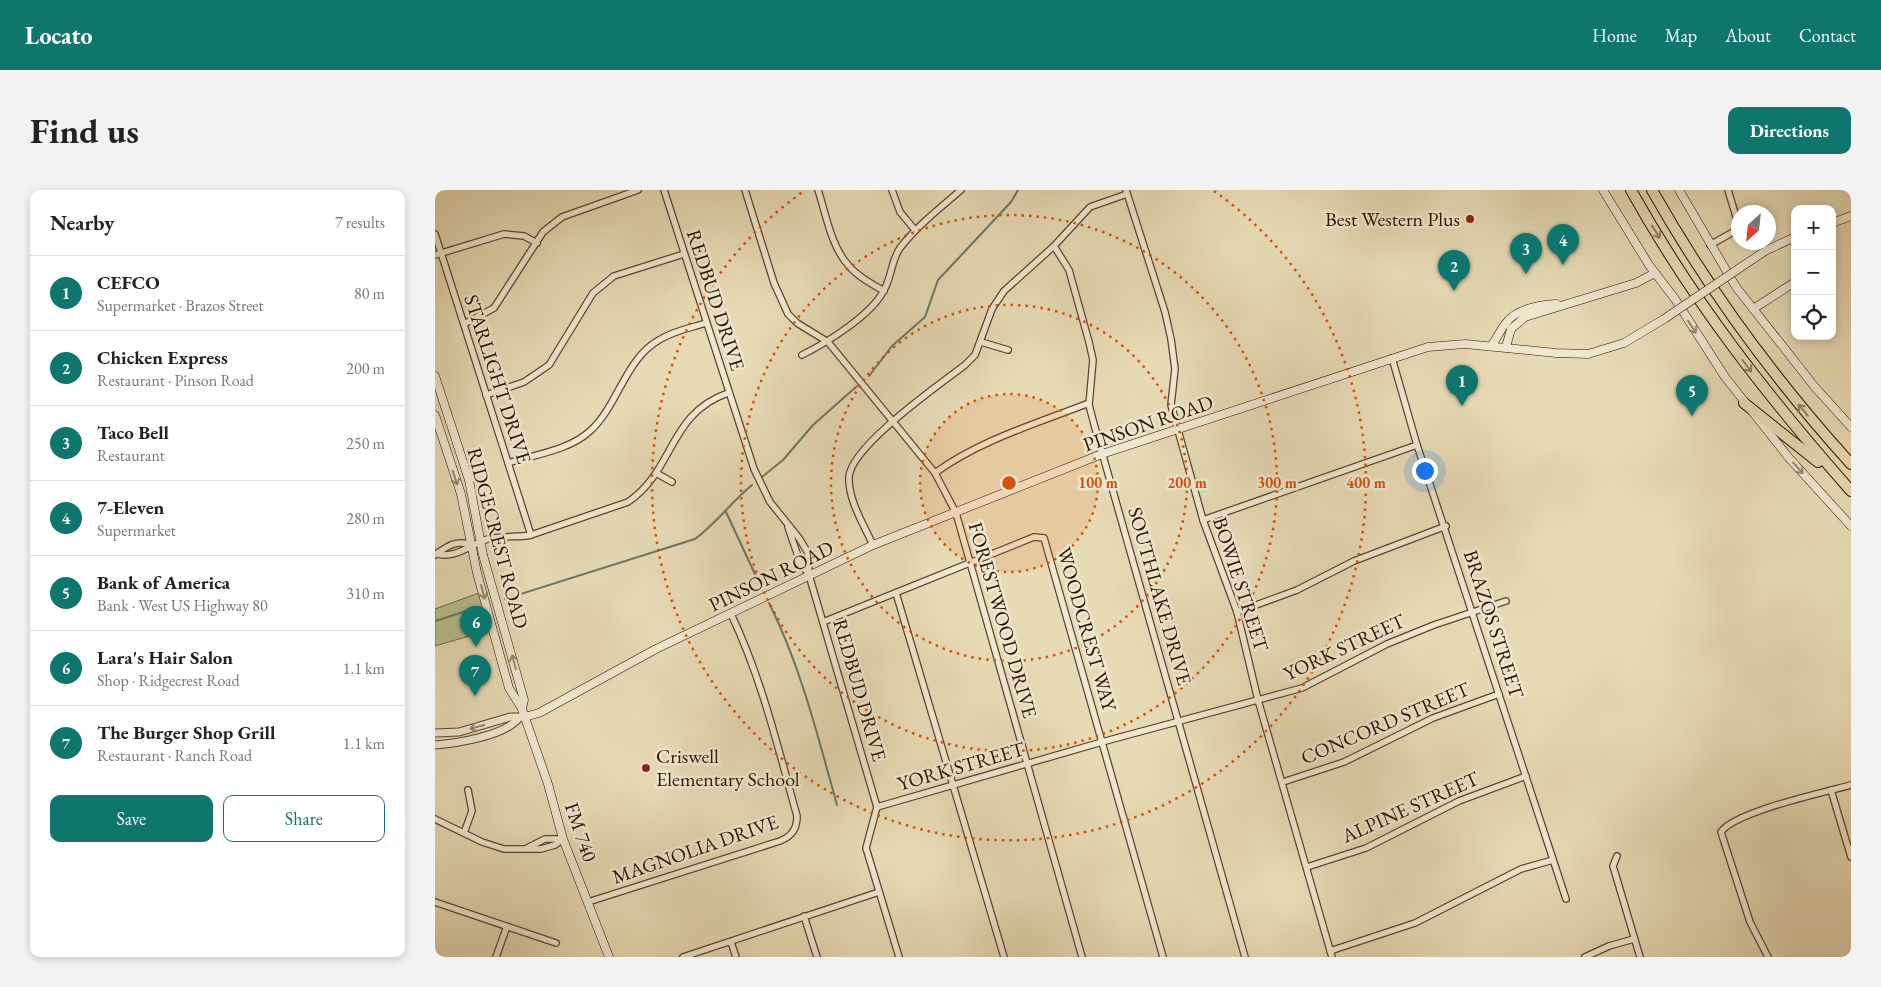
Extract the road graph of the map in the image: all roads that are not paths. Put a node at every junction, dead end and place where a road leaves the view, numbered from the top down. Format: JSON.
{"nodes":[{"id":1,"x":638,"y":190,"type":"edge"},
{"id":2,"x":664,"y":190,"type":"edge"},
{"id":3,"x":745,"y":190,"type":"edge"},
{"id":4,"x":818,"y":190,"type":"edge"},
{"id":5,"x":892,"y":190,"type":"edge"},
{"id":6,"x":961,"y":190,"type":"edge"},
{"id":7,"x":1603,"y":190,"type":"edge"},
{"id":8,"x":1631,"y":190,"type":"edge"},
{"id":9,"x":1652,"y":190,"type":"edge"},
{"id":10,"x":1679,"y":190,"type":"edge"},
{"id":11,"x":1728,"y":190,"type":"edge"},
{"id":12,"x":1127,"y":192,"type":"edge"},
{"id":13,"x":1851,"y":216,"type":"edge"},
{"id":14,"x":1836,"y":222,"type":"edge"},
{"id":15,"x":915,"y":230,"type":"junction"},
{"id":16,"x":435,"y":234,"type":"edge"},
{"id":17,"x":1791,"y":239,"type":"edge"},
{"id":18,"x":537,"y":243,"type":"junction"},
{"id":19,"x":1710,"y":245,"type":"junction"},
{"id":20,"x":1054,"y":246,"type":"junction"},
{"id":21,"x":438,"y":254,"type":"edge"},
{"id":22,"x":684,"y":254,"type":"junction"},
{"id":23,"x":1655,"y":273,"type":"junction"},
{"id":24,"x":1791,"y":285,"type":"edge"},
{"id":25,"x":884,"y":291,"type":"junction"},
{"id":26,"x":1565,"y":304,"type":"junction"},
{"id":27,"x":1753,"y":309,"type":"junction"},
{"id":28,"x":706,"y":323,"type":"junction"},
{"id":29,"x":464,"y":324,"type":"junction"},
{"id":30,"x":828,"y":342,"type":"junction"},
{"id":31,"x":981,"y":342,"type":"junction"},
{"id":32,"x":1491,"y":346,"type":"junction"},
{"id":33,"x":1506,"y":347,"type":"junction"},
{"id":34,"x":1008,"y":350,"type":"dead end"},
{"id":35,"x":802,"y":356,"type":"dead end"},
{"id":36,"x":1392,"y":358,"type":"junction"},
{"id":37,"x":435,"y":376,"type":"edge"},
{"id":38,"x":728,"y":393,"type":"junction"},
{"id":39,"x":486,"y":395,"type":"junction"},
{"id":40,"x":1089,"y":403,"type":"junction"},
{"id":41,"x":1745,"y":403,"type":"junction"},
{"id":42,"x":435,"y":414,"type":"edge"},
{"id":43,"x":894,"y":422,"type":"junction"},
{"id":44,"x":1851,"y":427,"type":"edge"},
{"id":45,"x":1179,"y":428,"type":"junction"},
{"id":46,"x":1417,"y":445,"type":"junction"},
{"id":47,"x":1103,"y":454,"type":"junction"},
{"id":48,"x":508,"y":463,"type":"junction"},
{"id":49,"x":1851,"y":464,"type":"edge"},
{"id":50,"x":656,"y":473,"type":"junction"},
{"id":51,"x":935,"y":473,"type":"junction"},
{"id":52,"x":672,"y":482,"type":"dead end"},
{"id":53,"x":1851,"y":492,"type":"edge"},
{"id":54,"x":957,"y":513,"type":"junction"},
{"id":55,"x":1203,"y":520,"type":"junction"},
{"id":56,"x":1446,"y":526,"type":"junction"},
{"id":57,"x":1851,"y":526,"type":"edge"},
{"id":58,"x":788,"y":527,"type":"junction"},
{"id":59,"x":531,"y":535,"type":"junction"},
{"id":60,"x":480,"y":542,"type":"junction"},
{"id":61,"x":471,"y":545,"type":"junction"},
{"id":62,"x":873,"y":545,"type":"junction"},
{"id":63,"x":436,"y":554,"type":"edge"},
{"id":64,"x":969,"y":561,"type":"junction"},
{"id":65,"x":809,"y":575,"type":"junction"},
{"id":66,"x":895,"y":593,"type":"junction"},
{"id":67,"x":1506,"y":600,"type":"dead end"},
{"id":68,"x":1473,"y":611,"type":"junction"},
{"id":69,"x":1237,"y":612,"type":"junction"},
{"id":70,"x":731,"y":614,"type":"junction"},
{"id":71,"x":823,"y":622,"type":"junction"},
{"id":72,"x":1499,"y":694,"type":"junction"},
{"id":73,"x":1259,"y":700,"type":"junction"},
{"id":74,"x":521,"y":715,"type":"junction"},
{"id":75,"x":1179,"y":722,"type":"junction"},
{"id":76,"x":435,"y":733,"type":"edge"},
{"id":77,"x":1102,"y":742,"type":"junction"},
{"id":78,"x":435,"y":745,"type":"edge"},
{"id":79,"x":1028,"y":764,"type":"junction"},
{"id":80,"x":1526,"y":776,"type":"junction"},
{"id":81,"x":1283,"y":782,"type":"junction"},
{"id":82,"x":953,"y":785,"type":"junction"},
{"id":83,"x":1851,"y":785,"type":"edge"},
{"id":84,"x":468,"y":790,"type":"dead end"},
{"id":85,"x":1831,"y":790,"type":"junction"},
{"id":86,"x":877,"y":807,"type":"junction"},
{"id":87,"x":435,"y":818,"type":"edge"},
{"id":88,"x":464,"y":833,"type":"junction"},
{"id":89,"x":563,"y":839,"type":"junction"},
{"id":90,"x":1617,"y":856,"type":"dead end"},
{"id":91,"x":1851,"y":857,"type":"edge"},
{"id":92,"x":1553,"y":860,"type":"junction"},
{"id":93,"x":1307,"y":867,"type":"junction"},
{"id":94,"x":879,"y":892,"type":"junction"},
{"id":95,"x":1566,"y":899,"type":"dead end"},
{"id":96,"x":435,"y":902,"type":"edge"},
{"id":97,"x":589,"y":902,"type":"junction"},
{"id":98,"x":805,"y":916,"type":"junction"},
{"id":99,"x":507,"y":926,"type":"junction"},
{"id":100,"x":1634,"y":938,"type":"junction"},
{"id":101,"x":731,"y":942,"type":"junction"},
{"id":102,"x":556,"y":943,"type":"dead end"},
{"id":103,"x":1331,"y":954,"type":"edge"},
{"id":104,"x":496,"y":957,"type":"edge"},
{"id":105,"x":609,"y":957,"type":"edge"},
{"id":106,"x":683,"y":957,"type":"edge"},
{"id":107,"x":735,"y":957,"type":"edge"},
{"id":108,"x":817,"y":957,"type":"edge"},
{"id":109,"x":899,"y":957,"type":"edge"},
{"id":110,"x":1004,"y":957,"type":"edge"},
{"id":111,"x":1082,"y":957,"type":"edge"},
{"id":112,"x":1163,"y":957,"type":"edge"},
{"id":113,"x":1245,"y":957,"type":"edge"},
{"id":114,"x":1585,"y":957,"type":"edge"},
{"id":115,"x":1640,"y":957,"type":"edge"},
{"id":116,"x":1768,"y":957,"type":"edge"}],
"edges":[{"from":1,"to":18,"type":"street"},
{"from":2,"to":22,"type":"street","name":"REDBUD DRIVE"},
{"from":3,"to":30,"type":"street","name":"FORESTWOOD DRIVE"},
{"from":4,"to":25,"type":"street"},
{"from":5,"to":15,"type":"street"},
{"from":6,"to":15,"type":"street"},
{"from":7,"to":23,"type":"main road"},
{"from":8,"to":53,"type":"highway","one_way":true},
{"from":49,"to":9,"type":"highway","one_way":true},
{"from":10,"to":19,"type":"main road"},
{"from":11,"to":19,"type":"street"},
{"from":12,"to":20,"type":"street"},
{"from":12,"to":45,"type":"street","name":"BOWIE STREET"},
{"from":13,"to":14,"type":"main road"},
{"from":15,"to":25,"type":"street"},
{"from":16,"to":21,"type":"street","name":"STARLIGHT DRIVE"},
{"from":17,"to":33,"type":"main road","name":"PINSON ROAD","bridge":true},
{"from":18,"to":21,"type":"street"},
{"from":18,"to":29,"type":"street"},
{"from":19,"to":27,"type":"main road"},
{"from":20,"to":31,"type":"street"},
{"from":20,"to":40,"type":"street","name":"SOUTHLAKE DRIVE"},
{"from":21,"to":29,"type":"street","name":"STARLIGHT DRIVE"},
{"from":22,"to":28,"type":"street","name":"REDBUD DRIVE"},
{"from":22,"to":39,"type":"street"},
{"from":23,"to":26,"type":"main road"},
{"from":23,"to":41,"type":"main road","one_way":true},
{"from":24,"to":27,"type":"main road"},
{"from":25,"to":30,"type":"street"},
{"from":26,"to":32,"type":"main road"},
{"from":26,"to":33,"type":"main road"},
{"from":27,"to":44,"type":"main road"},
{"from":28,"to":38,"type":"street","name":"REDBUD DRIVE"},
{"from":28,"to":48,"type":"street"},
{"from":29,"to":39,"type":"street","name":"STARLIGHT DRIVE"},
{"from":30,"to":35,"type":"street"},
{"from":30,"to":43,"type":"street","name":"FORESTWOOD DRIVE"},
{"from":31,"to":34,"type":"street"},
{"from":31,"to":43,"type":"street"},
{"from":32,"to":33,"type":"main road","name":"PINSON ROAD"},
{"from":32,"to":36,"type":"main road","name":"PINSON ROAD"},
{"from":36,"to":45,"type":"main road","name":"PINSON ROAD"},
{"from":36,"to":46,"type":"street","name":"BRAZOS STREET"},
{"from":37,"to":60,"type":"main road","name":"RIDGECREST ROAD"},
{"from":38,"to":50,"type":"street"},
{"from":38,"to":58,"type":"street","name":"REDBUD DRIVE"},
{"from":39,"to":48,"type":"street","name":"STARLIGHT DRIVE"},
{"from":40,"to":47,"type":"street","name":"SOUTHLAKE DRIVE"},
{"from":40,"to":51,"type":"street"},
{"from":41,"to":53,"type":"highway"},
{"from":41,"to":57,"type":"main road","one_way":true},
{"from":42,"to":61,"type":"main road","name":"RIDGECREST ROAD","one_way":true},
{"from":43,"to":51,"type":"street","name":"FORESTWOOD DRIVE"},
{"from":43,"to":62,"type":"street"},
{"from":45,"to":47,"type":"main road","name":"PINSON ROAD"},
{"from":45,"to":55,"type":"street","name":"BOWIE STREET"},
{"from":46,"to":55,"type":"street"},
{"from":46,"to":56,"type":"street","name":"BRAZOS STREET"},
{"from":47,"to":54,"type":"main road","name":"PINSON ROAD"},
{"from":47,"to":75,"type":"street","name":"SOUTHLAKE DRIVE"},
{"from":48,"to":59,"type":"street","name":"STARLIGHT DRIVE"},
{"from":50,"to":52,"type":"street"},
{"from":50,"to":59,"type":"street"},
{"from":51,"to":54,"type":"street","name":"FORESTWOOD DRIVE"},
{"from":54,"to":62,"type":"main road","name":"PINSON ROAD"},
{"from":54,"to":64,"type":"street","name":"FORESTWOOD DRIVE"},
{"from":55,"to":69,"type":"street","name":"BOWIE STREET"},
{"from":56,"to":68,"type":"street","name":"BRAZOS STREET"},
{"from":56,"to":69,"type":"street"},
{"from":58,"to":65,"type":"street","name":"REDBUD DRIVE"},
{"from":58,"to":65,"type":"street","name":"REDBUD DRIVE"},
{"from":59,"to":60,"type":"street"},
{"from":60,"to":61,"type":"street"},
{"from":74,"to":60,"type":"main road","name":"RIDGECREST ROAD","one_way":true},
{"from":61,"to":63,"type":"street"},
{"from":61,"to":63,"type":"street"},
{"from":61,"to":74,"type":"main road","name":"RIDGECREST ROAD","one_way":true},
{"from":62,"to":65,"type":"main road","name":"PINSON ROAD"},
{"from":64,"to":66,"type":"street","name":"WOODCREST WAY"},
{"from":64,"to":77,"type":"street","name":"WOODCREST WAY"},
{"from":64,"to":79,"type":"street","name":"FORESTWOOD DRIVE"},
{"from":65,"to":70,"type":"main road","name":"PINSON ROAD"},
{"from":65,"to":71,"type":"street","name":"REDBUD DRIVE"},
{"from":66,"to":71,"type":"street","name":"WOODCREST WAY"},
{"from":66,"to":82,"type":"street"},
{"from":67,"to":68,"type":"street","name":"YORK STREET"},
{"from":68,"to":72,"type":"street","name":"BRAZOS STREET"},
{"from":68,"to":73,"type":"street","name":"YORK STREET"},
{"from":69,"to":73,"type":"street","name":"BOWIE STREET"},
{"from":70,"to":74,"type":"main road","name":"PINSON ROAD"},
{"from":70,"to":97,"type":"street","name":"MAGNOLIA DRIVE"},
{"from":71,"to":86,"type":"street","name":"REDBUD DRIVE"},
{"from":72,"to":80,"type":"street","name":"BRAZOS STREET"},
{"from":72,"to":81,"type":"street","name":"CONCORD STREET"},
{"from":73,"to":75,"type":"street","name":"YORK STREET"},
{"from":73,"to":81,"type":"street","name":"BOWIE STREET"},
{"from":74,"to":76,"type":"street","one_way":true},
{"from":74,"to":78,"type":"street"},
{"from":74,"to":89,"type":"main road","name":"FM 740","number":"FM 740"},
{"from":75,"to":77,"type":"street","name":"YORK STREET"},
{"from":75,"to":113,"type":"street","name":"SOUTHLAKE DRIVE"},
{"from":77,"to":79,"type":"street","name":"YORK STREET"},
{"from":77,"to":112,"type":"street","name":"WOODCREST WAY"},
{"from":79,"to":82,"type":"street","name":"YORK STREET"},
{"from":79,"to":111,"type":"street","name":"FORESTWOOD DRIVE"},
{"from":80,"to":92,"type":"street","name":"BRAZOS STREET"},
{"from":80,"to":93,"type":"street","name":"ALPINE STREET"},
{"from":81,"to":93,"type":"street","name":"BOWIE STREET"},
{"from":82,"to":86,"type":"street","name":"YORK STREET"},
{"from":82,"to":110,"type":"street"},
{"from":83,"to":85,"type":"street"},
{"from":84,"to":88,"type":"street"},
{"from":85,"to":91,"type":"street"},
{"from":85,"to":116,"type":"street"},
{"from":86,"to":94,"type":"street","name":"REDBUD DRIVE"},
{"from":87,"to":88,"type":"street"},
{"from":88,"to":89,"type":"street"},
{"from":89,"to":97,"type":"main road","name":"FM 740","number":"FM 740"},
{"from":90,"to":100,"type":"street"},
{"from":92,"to":95,"type":"street","name":"BRAZOS STREET"},
{"from":92,"to":103,"type":"street"},
{"from":93,"to":103,"type":"street","name":"BOWIE STREET"},
{"from":94,"to":98,"type":"street"},
{"from":94,"to":109,"type":"street","name":"REDBUD DRIVE"},
{"from":96,"to":99,"type":"street"},
{"from":97,"to":105,"type":"main road","name":"FM 740","number":"FM 740"},
{"from":98,"to":101,"type":"street"},
{"from":98,"to":108,"type":"street"},
{"from":99,"to":102,"type":"street"},
{"from":99,"to":104,"type":"street"},
{"from":100,"to":114,"type":"street"},
{"from":100,"to":115,"type":"street"},
{"from":101,"to":106,"type":"street"},
{"from":101,"to":107,"type":"street"}]}
